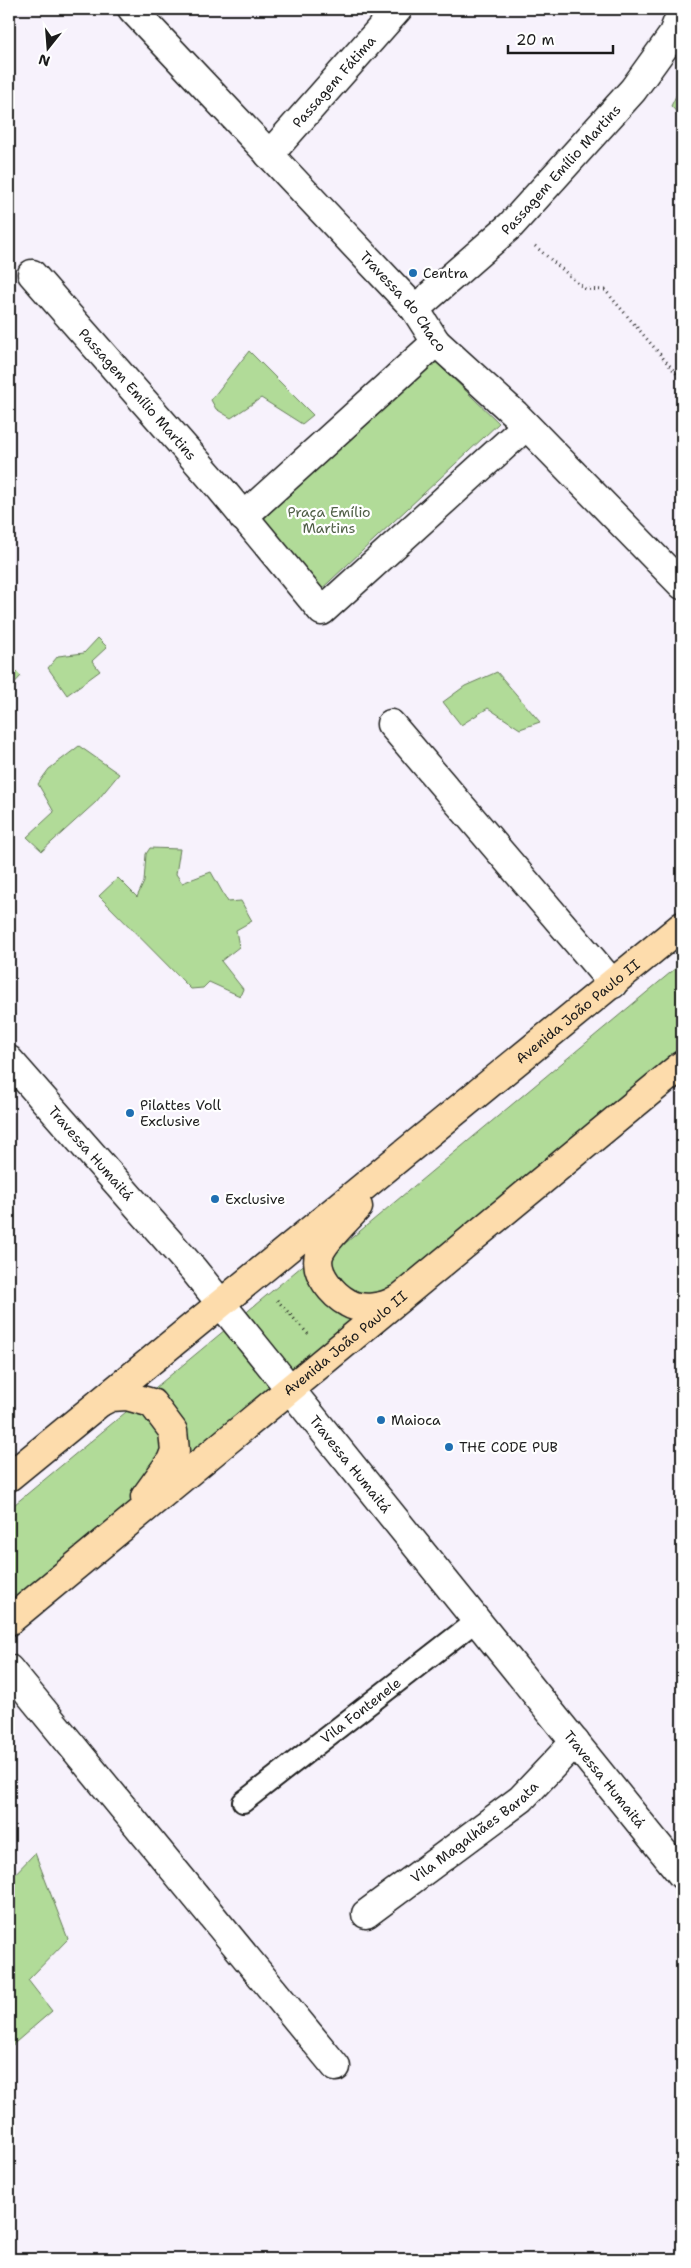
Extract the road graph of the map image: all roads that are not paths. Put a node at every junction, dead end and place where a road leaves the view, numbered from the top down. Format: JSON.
{"nodes":[{"id":1,"x":132,"y":9,"type":"edge"},
{"id":2,"x":398,"y":9,"type":"edge"},
{"id":3,"x":682,"y":10,"type":"edge"},
{"id":4,"x":269,"y":154,"type":"junction"},
{"id":5,"x":32,"y":274,"type":"dead end"},
{"id":6,"x":415,"y":309,"type":"junction"},
{"id":7,"x":436,"y":342,"type":"junction"},
{"id":8,"x":526,"y":426,"type":"junction"},
{"id":9,"x":242,"y":517,"type":"junction"},
{"id":10,"x":682,"y":585,"type":"edge"},
{"id":11,"x":391,"y":724,"type":"dead end"},
{"id":12,"x":682,"y":926,"type":"edge"},
{"id":13,"x":613,"y":984,"type":"junction"},
{"id":14,"x":9,"y":1060,"type":"edge"},
{"id":15,"x":682,"y":1065,"type":"edge"},
{"id":16,"x":374,"y":1177,"type":"junction"},
{"id":17,"x":402,"y":1296,"type":"junction"},
{"id":18,"x":220,"y":1302,"type":"junction"},
{"id":19,"x":291,"y":1390,"type":"junction"},
{"id":20,"x":95,"y":1405,"type":"junction"},
{"id":21,"x":9,"y":1477,"type":"edge"},
{"id":22,"x":118,"y":1532,"type":"junction"},
{"id":23,"x":477,"y":1620,"type":"junction"},
{"id":24,"x":9,"y":1621,"type":"edge"},
{"id":25,"x":9,"y":1669,"type":"edge"},
{"id":26,"x":575,"y":1742,"type":"junction"},
{"id":27,"x":244,"y":1802,"type":"dead end"},
{"id":28,"x":682,"y":1875,"type":"edge"},
{"id":29,"x":366,"y":1914,"type":"dead end"},
{"id":30,"x":336,"y":2068,"type":"dead end"}],
"edges":[{"from":1,"to":4,"type":"street","name":"Travessa do Chaco"},
{"from":2,"to":4,"type":"street","name":"Passagem Fátima"},
{"from":3,"to":6,"type":"street","name":"Passagem Emílio Martins"},
{"from":4,"to":6,"type":"street","name":"Travessa do Chaco"},
{"from":5,"to":9,"type":"street","name":"Passagem Emílio Martins"},
{"from":6,"to":7,"type":"street","name":"Travessa do Chaco"},
{"from":7,"to":8,"type":"street","name":"Travessa do Chaco"},
{"from":7,"to":9,"type":"street"},
{"from":8,"to":9,"type":"street","name":"Passagem Emílio Martins"},
{"from":8,"to":10,"type":"street","name":"Travessa do Chaco"},
{"from":11,"to":13,"type":"street"},
{"from":12,"to":13,"type":"main road","name":"Avenida João Paulo II"},
{"from":13,"to":16,"type":"main road","name":"Avenida João Paulo II"},
{"from":14,"to":18,"type":"street","name":"Travessa Humaitá"},
{"from":15,"to":17,"type":"main road","name":"Avenida João Paulo II"},
{"from":16,"to":17,"type":"main road"},
{"from":16,"to":18,"type":"main road","name":"Avenida João Paulo II"},
{"from":17,"to":19,"type":"main road","name":"Avenida João Paulo II"},
{"from":18,"to":19,"type":"street","name":"Travessa Humaitá"},
{"from":18,"to":20,"type":"main road","name":"Avenida João Paulo II"},
{"from":19,"to":22,"type":"main road","name":"Avenida João Paulo II"},
{"from":19,"to":23,"type":"street","name":"Travessa Humaitá"},
{"from":20,"to":21,"type":"main road","name":"Avenida João Paulo II"},
{"from":20,"to":22,"type":"main road"},
{"from":22,"to":24,"type":"main road","name":"Avenida João Paulo II"},
{"from":23,"to":26,"type":"street","name":"Travessa Humaitá"},
{"from":23,"to":27,"type":"lane","name":"Vila Fontenele"},
{"from":25,"to":30,"type":"street"},
{"from":26,"to":28,"type":"street","name":"Travessa Humaitá"},
{"from":26,"to":29,"type":"street","name":"Vila Magalhães Barata"}]}
